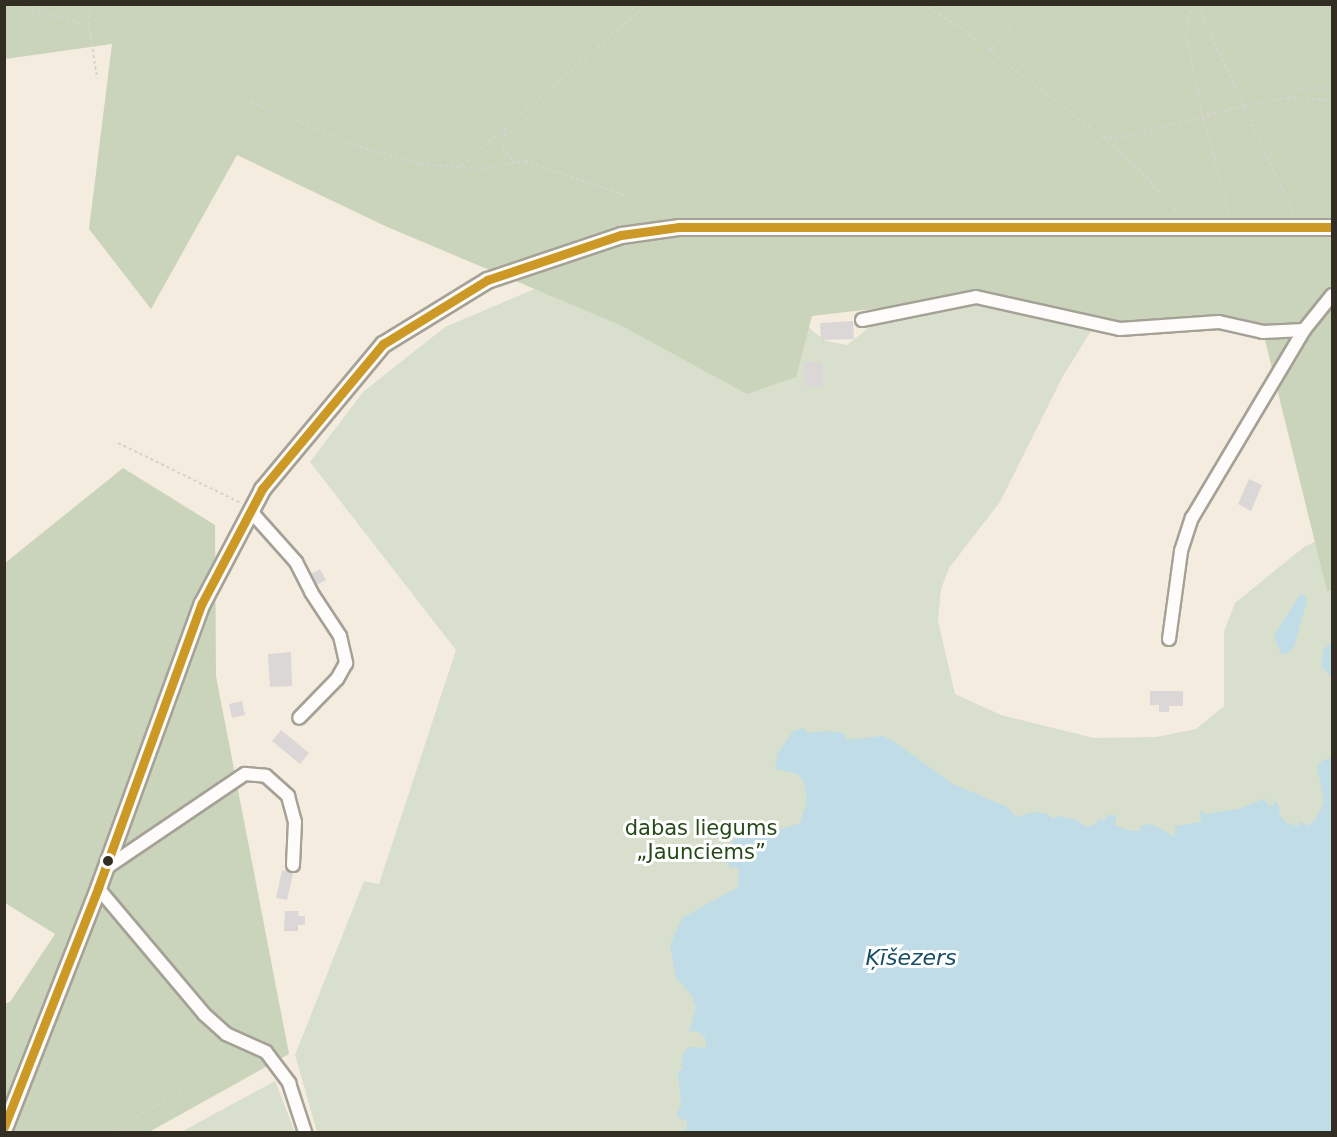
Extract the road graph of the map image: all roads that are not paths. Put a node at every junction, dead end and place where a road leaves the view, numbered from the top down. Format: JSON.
{"nodes":[{"id":1,"x":1332,"y":227,"type":"edge"},
{"id":2,"x":1332,"y":295,"type":"edge"},
{"id":3,"x":862,"y":320,"type":"dead end"},
{"id":4,"x":1304,"y":330,"type":"junction"},
{"id":5,"x":252,"y":509,"type":"junction"},
{"id":6,"x":1169,"y":639,"type":"dead end"},
{"id":7,"x":299,"y":718,"type":"dead end"},
{"id":8,"x":293,"y":865,"type":"dead end"},
{"id":9,"x":106,"y":868,"type":"junction"},
{"id":10,"x":98,"y":888,"type":"junction"},
{"id":11,"x":4,"y":1128,"type":"edge"},
{"id":12,"x":305,"y":1132,"type":"edge"}],
"edges":[{"from":1,"to":5,"type":"main road"},
{"from":2,"to":4,"type":"street"},
{"from":3,"to":4,"type":"street"},
{"from":4,"to":6,"type":"street"},
{"from":5,"to":7,"type":"street"},
{"from":5,"to":9,"type":"main road"},
{"from":8,"to":9,"type":"street"},
{"from":9,"to":10,"type":"main road"},
{"from":10,"to":11,"type":"main road"},
{"from":10,"to":12,"type":"street"}]}
